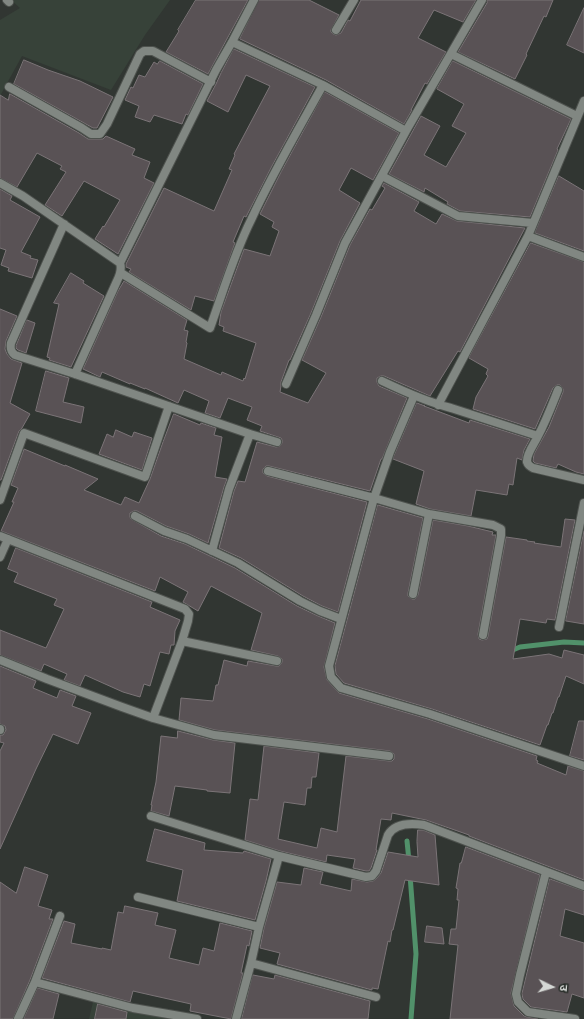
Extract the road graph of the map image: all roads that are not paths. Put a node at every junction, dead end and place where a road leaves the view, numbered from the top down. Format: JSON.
{"nodes":[{"id":1,"x":254,"y":0,"type":"edge"},
{"id":2,"x":354,"y":0,"type":"edge"},
{"id":3,"x":482,"y":0,"type":"edge"},
{"id":4,"x":336,"y":30,"type":"dead end"},
{"id":5,"x":232,"y":42,"type":"junction"},
{"id":6,"x":451,"y":54,"type":"junction"},
{"id":7,"x":211,"y":82,"type":"junction"},
{"id":8,"x":323,"y":85,"type":"junction"},
{"id":9,"x":9,"y":87,"type":"dead end"},
{"id":10,"x":584,"y":100,"type":"edge"},
{"id":11,"x":577,"y":116,"type":"junction"},
{"id":12,"x":406,"y":131,"type":"junction"},
{"id":13,"x":382,"y":176,"type":"junction"},
{"id":14,"x":0,"y":183,"type":"edge"},
{"id":15,"x":533,"y":223,"type":"junction"},
{"id":16,"x":64,"y":224,"type":"junction"},
{"id":17,"x":528,"y":236,"type":"junction"},
{"id":18,"x":584,"y":257,"type":"edge"},
{"id":19,"x":120,"y":263,"type":"junction"},
{"id":20,"x":121,"y":273,"type":"junction"},
{"id":21,"x":75,"y":374,"type":"junction"},
{"id":22,"x":382,"y":381,"type":"dead end"},
{"id":23,"x":286,"y":384,"type":"dead end"},
{"id":24,"x":558,"y":390,"type":"dead end"},
{"id":25,"x":414,"y":396,"type":"junction"},
{"id":26,"x":438,"y":405,"type":"junction"},
{"id":27,"x":169,"y":406,"type":"junction"},
{"id":28,"x":250,"y":434,"type":"junction"},
{"id":29,"x":538,"y":436,"type":"junction"},
{"id":30,"x":277,"y":442,"type":"dead end"},
{"id":31,"x":268,"y":471,"type":"dead end"},
{"id":32,"x":584,"y":480,"type":"edge"},
{"id":33,"x":374,"y":498,"type":"junction"},
{"id":34,"x":0,"y":500,"type":"edge"},
{"id":35,"x":584,"y":503,"type":"edge"},
{"id":36,"x":429,"y":514,"type":"junction"},
{"id":37,"x":135,"y":516,"type":"dead end"},
{"id":38,"x":4,"y":538,"type":"edge"},
{"id":39,"x":212,"y":551,"type":"junction"},
{"id":40,"x":0,"y":557,"type":"edge"},
{"id":41,"x":413,"y":594,"type":"dead end"},
{"id":42,"x":341,"y":619,"type":"junction"},
{"id":43,"x":559,"y":626,"type":"dead end"},
{"id":44,"x":483,"y":635,"type":"dead end"},
{"id":45,"x":182,"y":641,"type":"junction"},
{"id":46,"x":0,"y":660,"type":"edge"},
{"id":47,"x":277,"y":661,"type":"dead end"},
{"id":48,"x":153,"y":718,"type":"junction"},
{"id":49,"x":389,"y":756,"type":"dead end"},
{"id":50,"x":584,"y":766,"type":"edge"},
{"id":51,"x":151,"y":816,"type":"dead end"},
{"id":52,"x":279,"y":856,"type":"junction"},
{"id":53,"x":546,"y":872,"type":"junction"},
{"id":54,"x":584,"y":886,"type":"edge"},
{"id":55,"x":138,"y":897,"type":"dead end"},
{"id":56,"x":60,"y":916,"type":"dead end"},
{"id":57,"x":259,"y":927,"type":"junction"},
{"id":58,"x":251,"y":963,"type":"junction"},
{"id":59,"x":34,"y":982,"type":"junction"},
{"id":60,"x":376,"y":997,"type":"dead end"},
{"id":61,"x":18,"y":1019,"type":"edge"},
{"id":62,"x":197,"y":1019,"type":"edge"},
{"id":63,"x":236,"y":1019,"type":"edge"},
{"id":64,"x":576,"y":1019,"type":"edge"}],
"edges":[{"from":1,"to":5,"type":"street"},
{"from":2,"to":4,"type":"street"},
{"from":3,"to":6,"type":"street"},
{"from":5,"to":7,"type":"street"},
{"from":5,"to":8,"type":"street"},
{"from":6,"to":11,"type":"street"},
{"from":6,"to":12,"type":"street"},
{"from":7,"to":9,"type":"street"},
{"from":7,"to":19,"type":"street"},
{"from":8,"to":12,"type":"street"},
{"from":8,"to":20,"type":"street"},
{"from":10,"to":11,"type":"street"},
{"from":11,"to":15,"type":"street"},
{"from":12,"to":13,"type":"street"},
{"from":13,"to":15,"type":"street"},
{"from":13,"to":23,"type":"street"},
{"from":14,"to":16,"type":"street"},
{"from":15,"to":17,"type":"street"},
{"from":16,"to":19,"type":"street"},
{"from":16,"to":21,"type":"street"},
{"from":17,"to":18,"type":"street"},
{"from":17,"to":26,"type":"street"},
{"from":19,"to":20,"type":"street"},
{"from":20,"to":21,"type":"street"},
{"from":21,"to":27,"type":"street"},
{"from":22,"to":25,"type":"street"},
{"from":24,"to":29,"type":"street"},
{"from":25,"to":26,"type":"street"},
{"from":25,"to":33,"type":"street"},
{"from":26,"to":29,"type":"street"},
{"from":27,"to":28,"type":"street"},
{"from":27,"to":34,"type":"street"},
{"from":28,"to":30,"type":"street"},
{"from":28,"to":39,"type":"street"},
{"from":29,"to":32,"type":"street"},
{"from":31,"to":33,"type":"street"},
{"from":33,"to":36,"type":"street"},
{"from":33,"to":42,"type":"street"},
{"from":35,"to":43,"type":"street"},
{"from":36,"to":41,"type":"street"},
{"from":36,"to":44,"type":"street"},
{"from":37,"to":39,"type":"street"},
{"from":38,"to":40,"type":"street"},
{"from":38,"to":45,"type":"street"},
{"from":39,"to":42,"type":"street"},
{"from":42,"to":50,"type":"street"},
{"from":45,"to":47,"type":"street"},
{"from":45,"to":48,"type":"street"},
{"from":46,"to":48,"type":"street"},
{"from":48,"to":49,"type":"street"},
{"from":51,"to":52,"type":"street"},
{"from":52,"to":53,"type":"street"},
{"from":52,"to":57,"type":"street"},
{"from":53,"to":54,"type":"street"},
{"from":53,"to":64,"type":"street"},
{"from":55,"to":57,"type":"street"},
{"from":56,"to":59,"type":"street"},
{"from":57,"to":58,"type":"street"},
{"from":58,"to":60,"type":"street"},
{"from":58,"to":63,"type":"street"},
{"from":59,"to":61,"type":"street"},
{"from":59,"to":62,"type":"street"}]}
